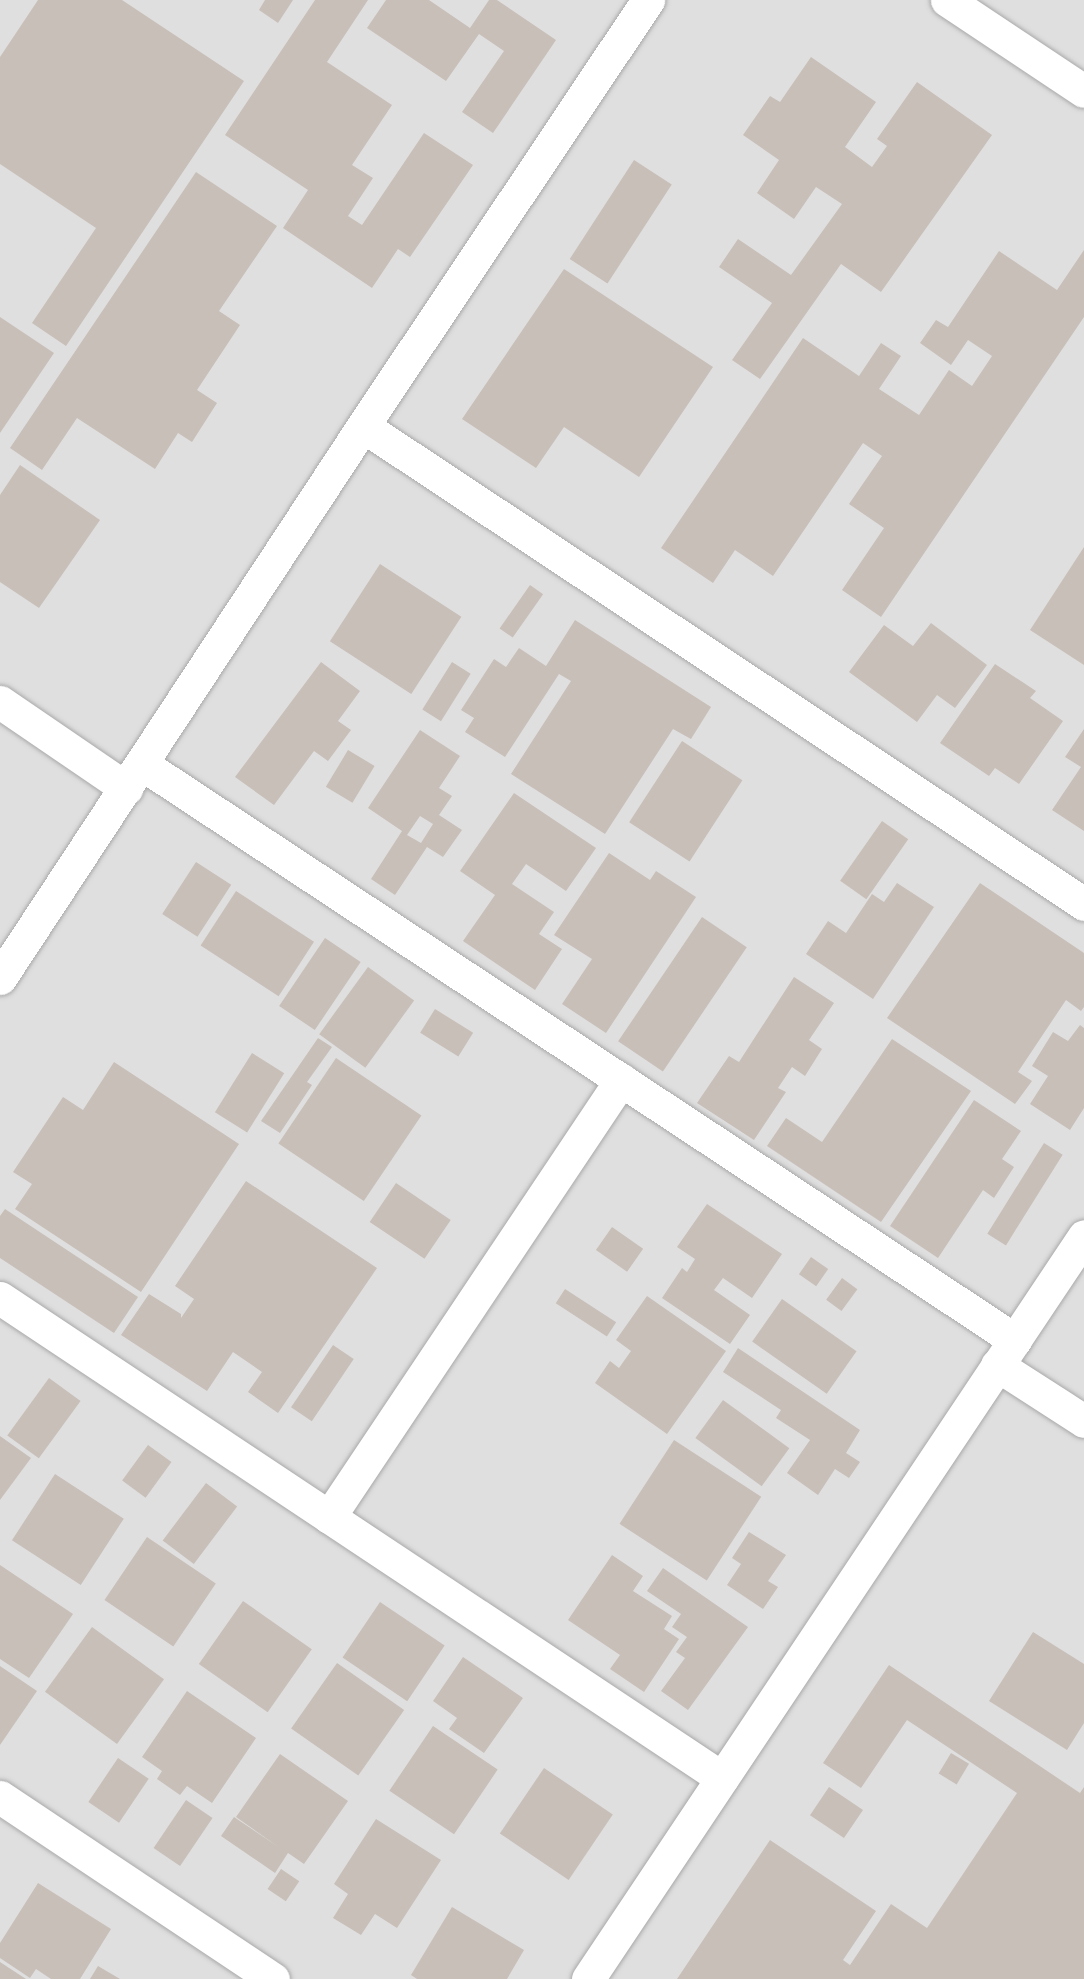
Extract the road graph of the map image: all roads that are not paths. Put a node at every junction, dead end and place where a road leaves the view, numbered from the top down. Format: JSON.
{"nodes":[{"id":1,"x":648,"y":0,"type":"edge"},
{"id":2,"x":947,"y":0,"type":"edge"},
{"id":3,"x":1084,"y":91,"type":"edge"},
{"id":4,"x":363,"y":426,"type":"junction"},
{"id":5,"x":0,"y":702,"type":"edge"},
{"id":6,"x":134,"y":776,"type":"junction"},
{"id":7,"x":1084,"y":904,"type":"edge"},
{"id":8,"x":0,"y":978,"type":"edge"},
{"id":9,"x":621,"y":1080,"type":"junction"},
{"id":10,"x":1084,"y":1236,"type":"edge"},
{"id":11,"x":0,"y":1298,"type":"edge"},
{"id":12,"x":1006,"y":1353,"type":"junction"},
{"id":13,"x":1084,"y":1421,"type":"edge"},
{"id":14,"x":329,"y":1517,"type":"junction"},
{"id":15,"x":722,"y":1778,"type":"junction"},
{"id":16,"x":0,"y":1797,"type":"edge"},
{"id":17,"x":273,"y":1979,"type":"edge"},
{"id":18,"x":588,"y":1979,"type":"edge"}],
"edges":[{"from":1,"to":4,"type":"street"},
{"from":2,"to":3,"type":"street"},
{"from":4,"to":6,"type":"street"},
{"from":4,"to":7,"type":"street"},
{"from":5,"to":6,"type":"street"},
{"from":6,"to":8,"type":"street"},
{"from":6,"to":9,"type":"street"},
{"from":9,"to":12,"type":"street"},
{"from":9,"to":14,"type":"street"},
{"from":10,"to":12,"type":"street"},
{"from":11,"to":14,"type":"street"},
{"from":12,"to":13,"type":"street"},
{"from":12,"to":15,"type":"street"},
{"from":14,"to":15,"type":"street"},
{"from":15,"to":18,"type":"street"},
{"from":16,"to":17,"type":"street"}]}
